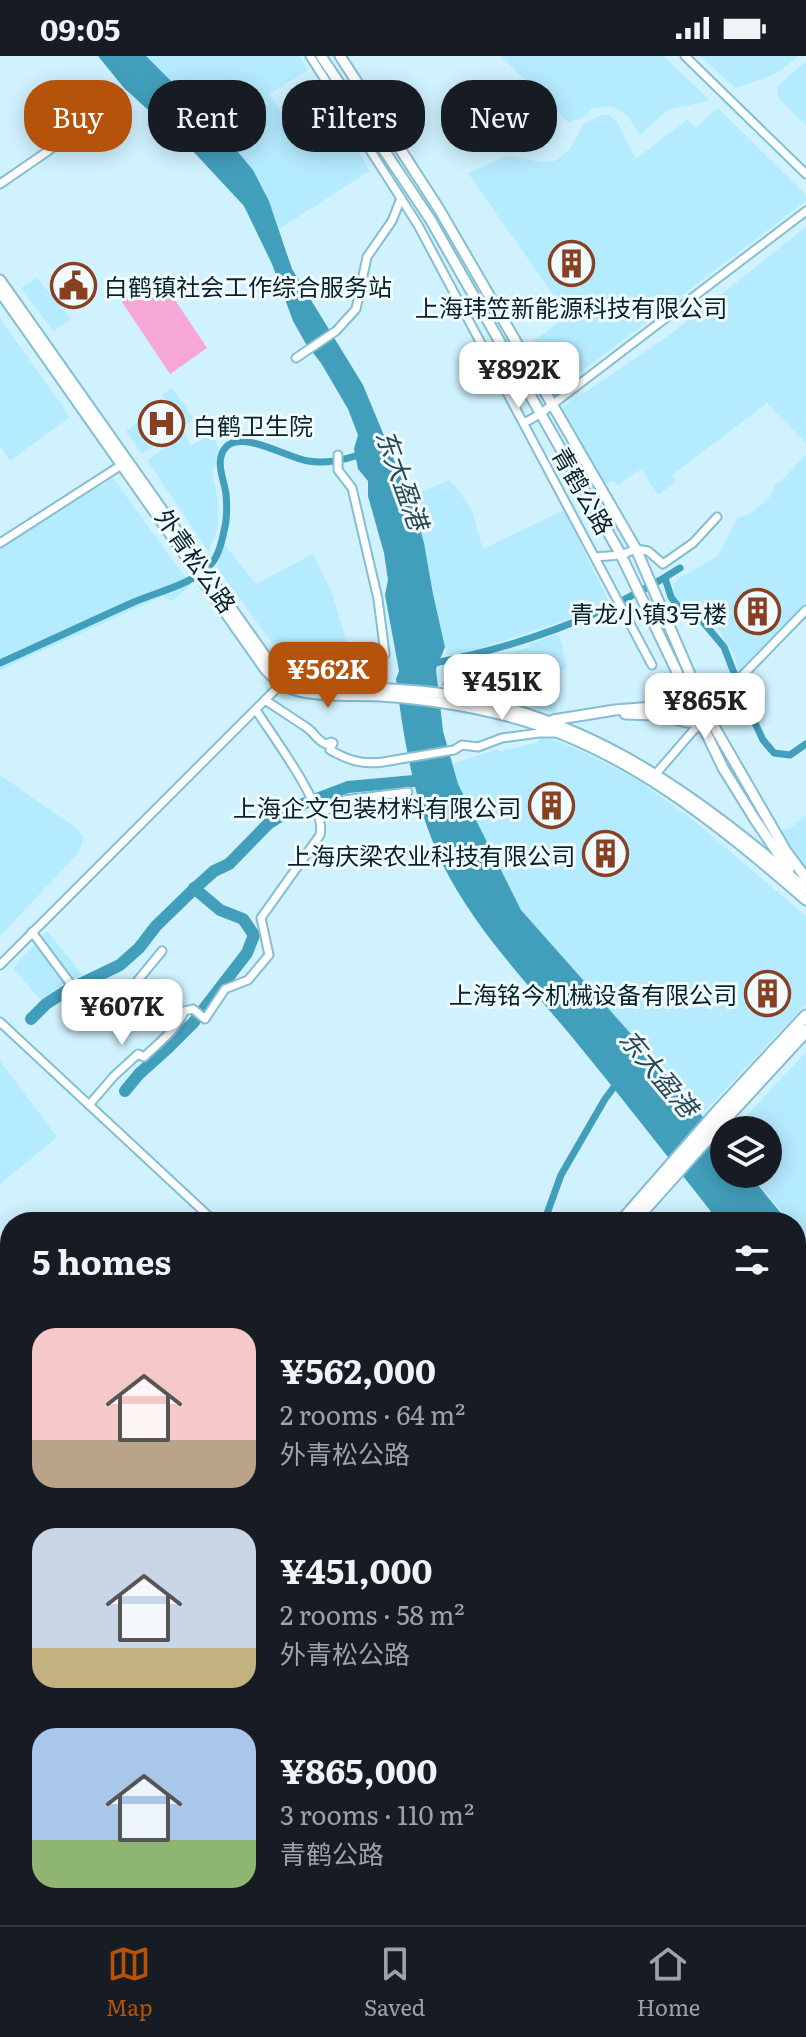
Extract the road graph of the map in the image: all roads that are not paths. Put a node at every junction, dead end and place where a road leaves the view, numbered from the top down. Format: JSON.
{"nodes":[{"id":1,"x":310,"y":56,"type":"edge"},
{"id":2,"x":321,"y":56,"type":"edge"},
{"id":3,"x":340,"y":56,"type":"edge"},
{"id":4,"x":685,"y":56,"type":"edge"},
{"id":5,"x":47,"y":152,"type":"edge"},
{"id":6,"x":806,"y":174,"type":"edge"},
{"id":7,"x":0,"y":184,"type":"edge"},
{"id":8,"x":403,"y":202,"type":"junction"},
{"id":9,"x":806,"y":211,"type":"edge"},
{"id":10,"x":0,"y":280,"type":"edge"},
{"id":11,"x":0,"y":292,"type":"edge"},
{"id":12,"x":296,"y":358,"type":"dead end"},
{"id":13,"x":552,"y":404,"type":"junction"},
{"id":14,"x":540,"y":414,"type":"junction"},
{"id":15,"x":524,"y":423,"type":"junction"},
{"id":16,"x":338,"y":455,"type":"dead end"},
{"id":17,"x":124,"y":463,"type":"junction"},
{"id":18,"x":717,"y":517,"type":"dead end"},
{"id":19,"x":0,"y":543,"type":"edge"},
{"id":20,"x":636,"y":549,"type":"junction"},
{"id":21,"x":621,"y":555,"type":"junction"},
{"id":22,"x":595,"y":557,"type":"junction"},
{"id":23,"x":806,"y":610,"type":"edge"},
{"id":24,"x":385,"y":654,"type":"dead end"},
{"id":25,"x":652,"y":665,"type":"dead end"},
{"id":26,"x":284,"y":682,"type":"junction"},
{"id":27,"x":265,"y":700,"type":"junction"},
{"id":28,"x":256,"y":710,"type":"junction"},
{"id":29,"x":702,"y":718,"type":"junction"},
{"id":30,"x":546,"y":725,"type":"junction"},
{"id":31,"x":560,"y":729,"type":"junction"},
{"id":32,"x":654,"y":777,"type":"junction"},
{"id":33,"x":408,"y":792,"type":"dead end"},
{"id":34,"x":318,"y":812,"type":"junction"},
{"id":35,"x":804,"y":886,"type":"edge"},
{"id":36,"x":806,"y":900,"type":"edge"},
{"id":37,"x":32,"y":932,"type":"junction"},
{"id":38,"x":162,"y":951,"type":"dead end"},
{"id":39,"x":0,"y":965,"type":"edge"},
{"id":40,"x":806,"y":1016,"type":"edge"},
{"id":41,"x":0,"y":1022,"type":"edge"},
{"id":42,"x":806,"y":1031,"type":"edge"},
{"id":43,"x":89,"y":1105,"type":"junction"},
{"id":44,"x":720,"y":1116,"type":"joint"},
{"id":45,"x":710,"y":1127,"type":"edge"},
{"id":46,"x":671,"y":1171,"type":"junction"},
{"id":47,"x":204,"y":1212,"type":"edge"},
{"id":48,"x":631,"y":1212,"type":"edge"},
{"id":49,"x":640,"y":1212,"type":"edge"}],
"edges":[{"from":1,"to":8,"type":"street"},
{"from":2,"to":14,"type":"main road","name":"青鹤公路"},
{"from":3,"to":13,"type":"main road","name":"青鹤公路"},
{"from":4,"to":6,"type":"street"},
{"from":5,"to":7,"type":"street"},
{"from":8,"to":12,"type":"street"},
{"from":8,"to":15,"type":"street"},
{"from":9,"to":13,"type":"street"},
{"from":10,"to":17,"type":"main road","name":"外青松公路"},
{"from":11,"to":17,"type":"main road","name":"外青松公路"},
{"from":13,"to":14,"type":"street"},
{"from":13,"to":20,"type":"main road","name":"青鹤公路"},
{"from":14,"to":15,"type":"street"},
{"from":14,"to":21,"type":"main road","name":"青鹤公路"},
{"from":15,"to":22,"type":"street"},
{"from":16,"to":24,"type":"street"},
{"from":17,"to":19,"type":"street"},
{"from":17,"to":26,"type":"main road","name":"外青松公路"},
{"from":18,"to":20,"type":"street"},
{"from":20,"to":21,"type":"street"},
{"from":20,"to":29,"type":"main road","name":"青鹤公路"},
{"from":21,"to":22,"type":"street"},
{"from":21,"to":29,"type":"main road","name":"青鹤公路"},
{"from":22,"to":25,"type":"street"},
{"from":23,"to":29,"type":"street"},
{"from":26,"to":27,"type":"street"},
{"from":26,"to":30,"type":"main road"},
{"from":27,"to":28,"type":"street"},
{"from":27,"to":31,"type":"street"},
{"from":28,"to":34,"type":"street"},
{"from":28,"to":37,"type":"street"},
{"from":29,"to":30,"type":"main road"},
{"from":29,"to":31,"type":"main road"},
{"from":29,"to":32,"type":"street"},
{"from":29,"to":35,"type":"main road","name":"青鹤公路"},
{"from":30,"to":31,"type":"main road"},
{"from":31,"to":32,"type":"main road"},
{"from":32,"to":35,"type":"main road"},
{"from":32,"to":36,"type":"main road"},
{"from":33,"to":34,"type":"street"},
{"from":34,"to":43,"type":"street"},
{"from":37,"to":38,"type":"street"},
{"from":37,"to":39,"type":"street"},
{"from":40,"to":44,"type":"main road"},
{"from":41,"to":43,"type":"street"},
{"from":42,"to":44,"type":"main road"},
{"from":43,"to":47,"type":"street"},
{"from":45,"to":46,"type":"main road"},
{"from":46,"to":48,"type":"main road"},
{"from":46,"to":49,"type":"main road"}]}
